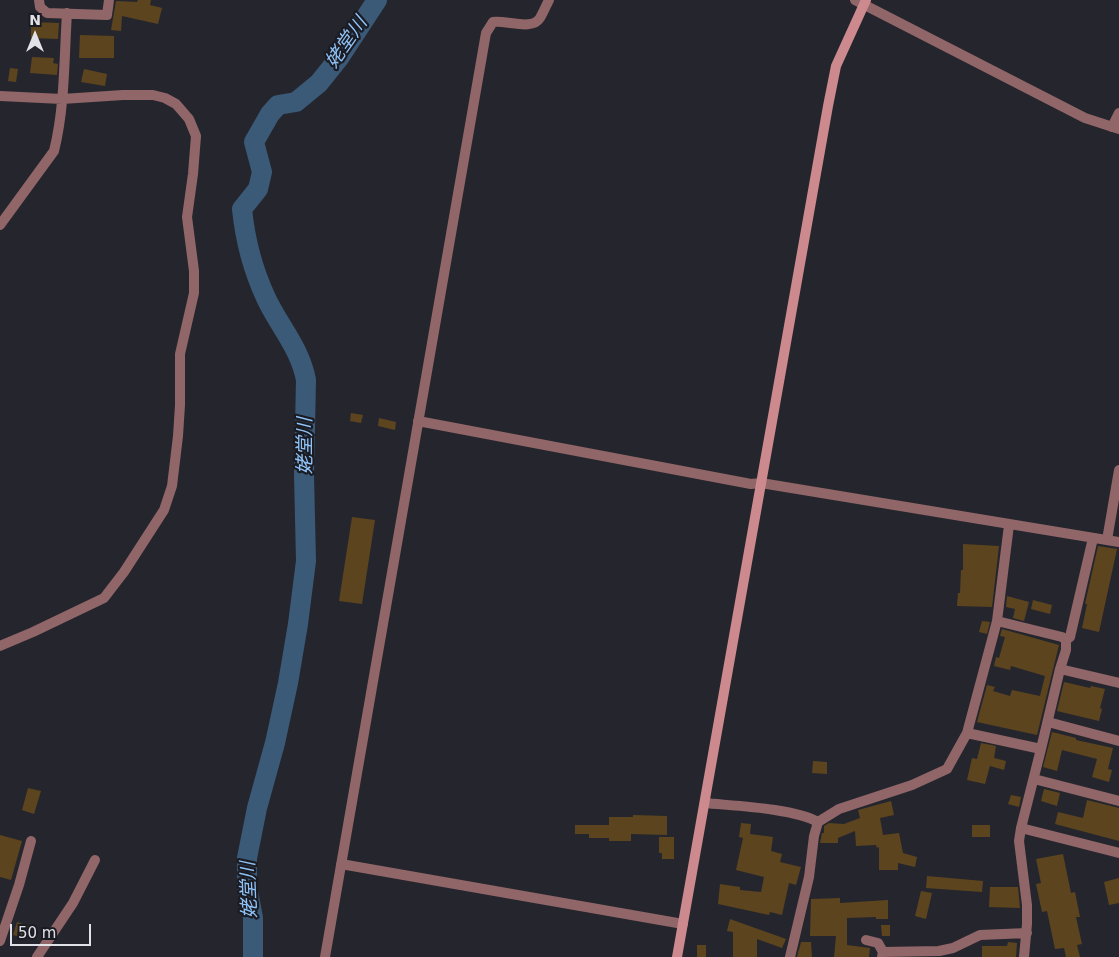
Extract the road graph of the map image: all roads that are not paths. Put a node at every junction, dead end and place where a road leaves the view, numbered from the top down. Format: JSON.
{"nodes":[{"id":1,"x":39,"y":0,"type":"edge"},
{"id":2,"x":109,"y":0,"type":"edge"},
{"id":3,"x":549,"y":0,"type":"edge"},
{"id":4,"x":862,"y":1,"type":"edge"},
{"id":5,"x":67,"y":13,"type":"junction"},
{"id":6,"x":0,"y":96,"type":"edge"},
{"id":7,"x":62,"y":99,"type":"junction"},
{"id":8,"x":1119,"y":113,"type":"edge"},
{"id":9,"x":1115,"y":128,"type":"edge"},
{"id":10,"x":0,"y":225,"type":"edge"},
{"id":11,"x":418,"y":421,"type":"junction"},
{"id":12,"x":1119,"y":470,"type":"edge"},
{"id":13,"x":761,"y":483,"type":"junction"},
{"id":14,"x":1009,"y":525,"type":"junction"},
{"id":15,"x":1093,"y":538,"type":"junction"},
{"id":16,"x":1107,"y":540,"type":"junction"},
{"id":17,"x":1119,"y":542,"type":"edge"},
{"id":18,"x":997,"y":621,"type":"junction"},
{"id":19,"x":1066,"y":640,"type":"junction"},
{"id":20,"x":0,"y":646,"type":"edge"},
{"id":21,"x":1060,"y":669,"type":"junction"},
{"id":22,"x":1119,"y":683,"type":"edge"},
{"id":23,"x":1048,"y":722,"type":"junction"},
{"id":24,"x":967,"y":733,"type":"junction"},
{"id":25,"x":1119,"y":741,"type":"edge"},
{"id":26,"x":1041,"y":749,"type":"junction"},
{"id":27,"x":1034,"y":779,"type":"junction"},
{"id":28,"x":1119,"y":801,"type":"edge"},
{"id":29,"x":705,"y":803,"type":"junction"},
{"id":30,"x":818,"y":822,"type":"junction"},
{"id":31,"x":1021,"y":828,"type":"junction"},
{"id":32,"x":31,"y":841,"type":"dead end"},
{"id":33,"x":1119,"y":853,"type":"edge"},
{"id":34,"x":95,"y":860,"type":"dead end"},
{"id":35,"x":341,"y":864,"type":"junction"},
{"id":36,"x":683,"y":924,"type":"junction"},
{"id":37,"x":1027,"y":933,"type":"junction"},
{"id":38,"x":866,"y":940,"type":"dead end"},
{"id":39,"x":0,"y":941,"type":"edge"},
{"id":40,"x":882,"y":955,"type":"edge"},
{"id":41,"x":37,"y":957,"type":"edge"},
{"id":42,"x":325,"y":957,"type":"edge"},
{"id":43,"x":677,"y":957,"type":"edge"},
{"id":44,"x":790,"y":957,"type":"edge"},
{"id":45,"x":1024,"y":957,"type":"edge"}],
"edges":[{"from":1,"to":5,"type":"street"},
{"from":2,"to":5,"type":"street"},
{"from":3,"to":11,"type":"street"},
{"from":4,"to":9,"type":"street"},
{"from":4,"to":13,"type":"street"},
{"from":5,"to":7,"type":"street"},
{"from":6,"to":7,"type":"street"},
{"from":7,"to":10,"type":"street"},
{"from":7,"to":20,"type":"street"},
{"from":8,"to":9,"type":"street"},
{"from":11,"to":13,"type":"street"},
{"from":11,"to":35,"type":"street"},
{"from":12,"to":16,"type":"street"},
{"from":13,"to":14,"type":"street"},
{"from":13,"to":29,"type":"street"},
{"from":14,"to":15,"type":"street"},
{"from":14,"to":18,"type":"street"},
{"from":15,"to":16,"type":"street"},
{"from":15,"to":19,"type":"street"},
{"from":16,"to":17,"type":"street"},
{"from":18,"to":19,"type":"street"},
{"from":18,"to":24,"type":"street"},
{"from":19,"to":21,"type":"street"},
{"from":21,"to":22,"type":"street"},
{"from":21,"to":23,"type":"street"},
{"from":23,"to":25,"type":"street"},
{"from":23,"to":26,"type":"street"},
{"from":24,"to":26,"type":"street"},
{"from":24,"to":30,"type":"street"},
{"from":26,"to":27,"type":"street"},
{"from":27,"to":28,"type":"street"},
{"from":27,"to":31,"type":"street"},
{"from":29,"to":30,"type":"street"},
{"from":29,"to":36,"type":"street"},
{"from":30,"to":44,"type":"street"},
{"from":31,"to":33,"type":"street"},
{"from":31,"to":37,"type":"street"},
{"from":32,"to":39,"type":"street"},
{"from":34,"to":41,"type":"street"},
{"from":35,"to":36,"type":"street"},
{"from":35,"to":42,"type":"street"},
{"from":36,"to":43,"type":"street"},
{"from":37,"to":40,"type":"street"},
{"from":37,"to":45,"type":"street"},
{"from":38,"to":40,"type":"street"}]}
